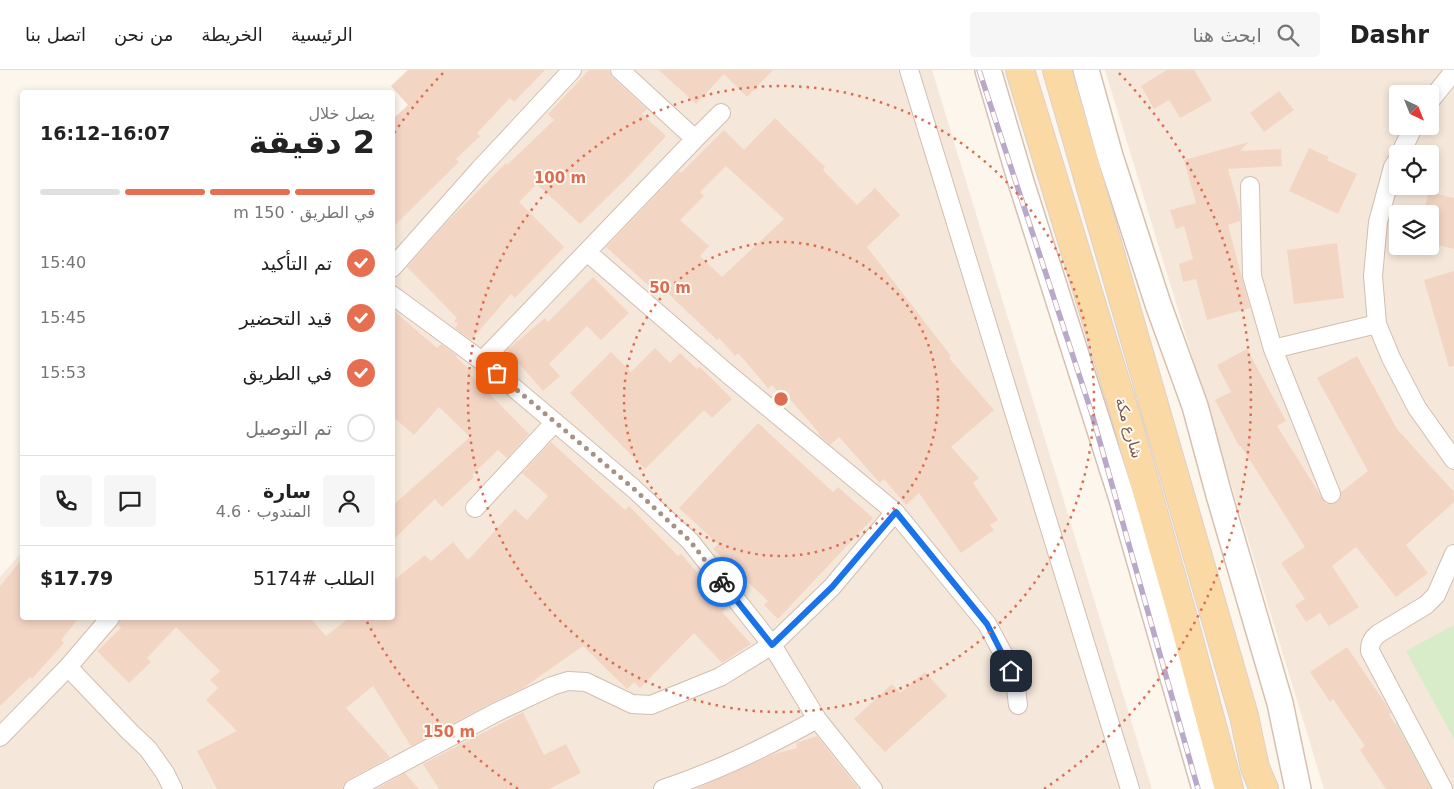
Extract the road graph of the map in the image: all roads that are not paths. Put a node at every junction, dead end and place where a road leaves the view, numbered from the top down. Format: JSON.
{"nodes":[{"id":1,"x":572,"y":70,"type":"edge"},
{"id":2,"x":620,"y":70,"type":"edge"},
{"id":3,"x":909,"y":70,"type":"edge"},
{"id":4,"x":988,"y":70,"type":"edge"},
{"id":5,"x":1020,"y":70,"type":"edge"},
{"id":6,"x":1057,"y":70,"type":"edge"},
{"id":7,"x":1086,"y":70,"type":"edge"},
{"id":8,"x":1454,"y":71,"type":"edge"},
{"id":9,"x":1439,"y":89,"type":"edge"},
{"id":10,"x":721,"y":113,"type":"dead end"},
{"id":11,"x":695,"y":139,"type":"junction"},
{"id":12,"x":1389,"y":182,"type":"edge"},
{"id":13,"x":1250,"y":186,"type":"dead end"},
{"id":14,"x":587,"y":252,"type":"junction"},
{"id":15,"x":395,"y":265,"type":"edge"},
{"id":16,"x":395,"y":297,"type":"edge"},
{"id":17,"x":1378,"y":324,"type":"junction"},
{"id":18,"x":1273,"y":349,"type":"junction"},
{"id":19,"x":482,"y":361,"type":"junction"},
{"id":20,"x":555,"y":422,"type":"junction"},
{"id":21,"x":1454,"y":460,"type":"edge"},
{"id":22,"x":1331,"y":494,"type":"dead end"},
{"id":23,"x":474,"y":508,"type":"dead end"},
{"id":24,"x":896,"y":512,"type":"junction"},
{"id":25,"x":1454,"y":554,"type":"edge"},
{"id":26,"x":108,"y":620,"type":"edge"},
{"id":27,"x":772,"y":645,"type":"junction"},
{"id":28,"x":68,"y":667,"type":"junction"},
{"id":29,"x":1018,"y":705,"type":"dead end"},
{"id":30,"x":817,"y":719,"type":"junction"},
{"id":31,"x":0,"y":737,"type":"edge"},
{"id":32,"x":173,"y":789,"type":"edge"},
{"id":33,"x":352,"y":789,"type":"edge"},
{"id":34,"x":663,"y":789,"type":"edge"},
{"id":35,"x":873,"y":789,"type":"edge"},
{"id":36,"x":1130,"y":789,"type":"edge"},
{"id":37,"x":1205,"y":789,"type":"edge"},
{"id":38,"x":1229,"y":789,"type":"edge"},
{"id":39,"x":1264,"y":789,"type":"edge"},
{"id":40,"x":1298,"y":789,"type":"edge"},
{"id":41,"x":1444,"y":789,"type":"edge"}],
"edges":[{"from":1,"to":15,"type":"street"},
{"from":2,"to":11,"type":"street"},
{"from":3,"to":36,"type":"street"},
{"from":4,"to":37,"type":"street"},
{"from":5,"to":38,"type":"main road","name":"شارع مكة"},
{"from":6,"to":39,"type":"main road","name":"شارع مكة"},
{"from":7,"to":40,"type":"street"},
{"from":8,"to":9,"type":"street"},
{"from":10,"to":11,"type":"street"},
{"from":11,"to":14,"type":"street"},
{"from":12,"to":17,"type":"street"},
{"from":13,"to":18,"type":"street"},
{"from":14,"to":19,"type":"street"},
{"from":14,"to":24,"type":"street"},
{"from":16,"to":19,"type":"street"},
{"from":17,"to":18,"type":"street"},
{"from":17,"to":21,"type":"street"},
{"from":18,"to":22,"type":"street"},
{"from":19,"to":20,"type":"street"},
{"from":20,"to":23,"type":"street"},
{"from":20,"to":27,"type":"street"},
{"from":24,"to":27,"type":"street"},
{"from":24,"to":29,"type":"street"},
{"from":25,"to":41,"type":"street"},
{"from":26,"to":28,"type":"street"},
{"from":27,"to":30,"type":"street"},
{"from":27,"to":33,"type":"street"},
{"from":28,"to":31,"type":"street"},
{"from":28,"to":32,"type":"street"},
{"from":30,"to":34,"type":"street"},
{"from":30,"to":35,"type":"street"}]}
